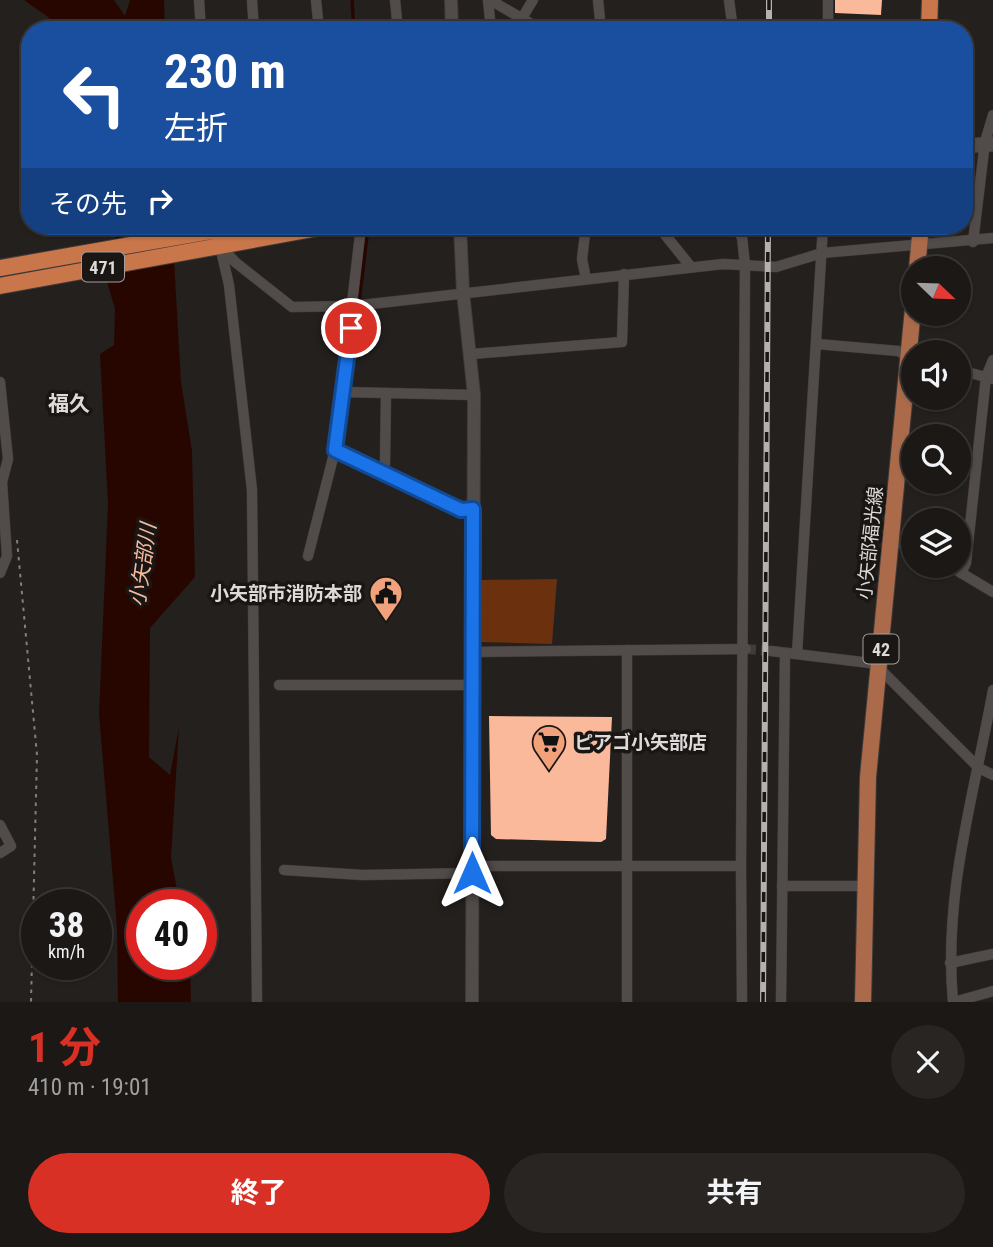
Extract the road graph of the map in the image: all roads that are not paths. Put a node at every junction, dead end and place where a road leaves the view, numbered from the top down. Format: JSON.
{"nodes":[{"id":1,"x":199,"y":0,"type":"edge"},
{"id":2,"x":252,"y":0,"type":"edge"},
{"id":3,"x":316,"y":0,"type":"edge"},
{"id":4,"x":395,"y":0,"type":"edge"},
{"id":5,"x":451,"y":0,"type":"edge"},
{"id":6,"x":489,"y":0,"type":"edge"},
{"id":7,"x":533,"y":0,"type":"edge"},
{"id":8,"x":598,"y":0,"type":"edge"},
{"id":9,"x":729,"y":0,"type":"edge"},
{"id":10,"x":828,"y":0,"type":"edge"},
{"id":11,"x":930,"y":0,"type":"edge"},
{"id":12,"x":522,"y":18,"type":"junction"},
{"id":13,"x":200,"y":21,"type":"edge"},
{"id":14,"x":253,"y":21,"type":"edge"},
{"id":15,"x":318,"y":21,"type":"edge"},
{"id":16,"x":397,"y":21,"type":"edge"},
{"id":17,"x":452,"y":21,"type":"edge"},
{"id":18,"x":490,"y":21,"type":"edge"},
{"id":19,"x":527,"y":21,"type":"edge"},
{"id":20,"x":600,"y":21,"type":"edge"},
{"id":21,"x":732,"y":21,"type":"edge"},
{"id":22,"x":828,"y":21,"type":"edge"},
{"id":23,"x":929,"y":21,"type":"edge"},
{"id":24,"x":993,"y":115,"type":"edge"},
{"id":25,"x":989,"y":143,"type":"edge"},
{"id":26,"x":360,"y":235,"type":"edge"},
{"id":27,"x":460,"y":235,"type":"edge"},
{"id":28,"x":585,"y":235,"type":"edge"},
{"id":29,"x":665,"y":235,"type":"edge"},
{"id":30,"x":741,"y":235,"type":"edge"},
{"id":31,"x":823,"y":235,"type":"edge"},
{"id":32,"x":921,"y":235,"type":"edge"},
{"id":33,"x":213,"y":236,"type":"edge"},
{"id":34,"x":993,"y":238,"type":"edge"},
{"id":35,"x":973,"y":242,"type":"junction"},
{"id":36,"x":920,"y":246,"type":"junction"},
{"id":37,"x":822,"y":253,"type":"junction"},
{"id":38,"x":919,"y":256,"type":"edge"},
{"id":39,"x":745,"y":265,"type":"junction"},
{"id":40,"x":691,"y":267,"type":"junction"},
{"id":41,"x":0,"y":268,"type":"edge"},
{"id":42,"x":624,"y":274,"type":"junction"},
{"id":43,"x":586,"y":279,"type":"junction"},
{"id":44,"x":0,"y":286,"type":"edge"},
{"id":45,"x":463,"y":292,"type":"junction"},
{"id":46,"x":353,"y":306,"type":"junction"},
{"id":47,"x":817,"y":344,"type":"junction"},
{"id":48,"x":901,"y":353,"type":"edge"},
{"id":49,"x":471,"y":354,"type":"junction"},
{"id":50,"x":993,"y":360,"type":"edge"},
{"id":51,"x":971,"y":373,"type":"edge"},
{"id":52,"x":989,"y":378,"type":"edge"},
{"id":53,"x":0,"y":382,"type":"edge"},
{"id":54,"x":343,"y":392,"type":"junction"},
{"id":55,"x":386,"y":393,"type":"junction"},
{"id":56,"x":474,"y":395,"type":"junction"},
{"id":57,"x":904,"y":410,"type":"edge"},
{"id":58,"x":335,"y":450,"type":"junction"},
{"id":59,"x":382,"y":470,"type":"junction"},
{"id":60,"x":473,"y":509,"type":"junction"},
{"id":61,"x":971,"y":523,"type":"edge"},
{"id":62,"x":3,"y":533,"type":"edge"},
{"id":63,"x":890,"y":540,"type":"junction"},
{"id":64,"x":901,"y":544,"type":"edge"},
{"id":65,"x":308,"y":556,"type":"dead end"},
{"id":66,"x":0,"y":573,"type":"edge"},
{"id":67,"x":969,"y":578,"type":"edge"},
{"id":68,"x":993,"y":592,"type":"edge"},
{"id":69,"x":744,"y":649,"type":"junction"},
{"id":70,"x":627,"y":650,"type":"junction"},
{"id":71,"x":771,"y":651,"type":"tunnel mouth"},
{"id":72,"x":472,"y":652,"type":"junction"},
{"id":73,"x":785,"y":653,"type":"junction"},
{"id":74,"x":797,"y":654,"type":"junction"},
{"id":75,"x":880,"y":669,"type":"junction"},
{"id":76,"x":279,"y":685,"type":"dead end"},
{"id":77,"x":472,"y":685,"type":"junction"},
{"id":78,"x":993,"y":690,"type":"edge"},
{"id":79,"x":979,"y":768,"type":"junction"},
{"id":80,"x":993,"y":775,"type":"edge"},
{"id":81,"x":0,"y":825,"type":"edge"},
{"id":82,"x":0,"y":853,"type":"edge"},
{"id":83,"x":741,"y":866,"type":"junction"},
{"id":84,"x":627,"y":868,"type":"junction"},
{"id":85,"x":472,"y":869,"type":"junction"},
{"id":86,"x":284,"y":870,"type":"dead end"},
{"id":87,"x":782,"y":886,"type":"junction"},
{"id":88,"x":866,"y":886,"type":"junction"},
{"id":89,"x":993,"y":954,"type":"edge"},
{"id":90,"x":950,"y":963,"type":"junction"},
{"id":91,"x":993,"y":991,"type":"edge"},
{"id":92,"x":257,"y":1002,"type":"edge"},
{"id":93,"x":472,"y":1002,"type":"edge"},
{"id":94,"x":627,"y":1002,"type":"edge"},
{"id":95,"x":742,"y":1002,"type":"edge"},
{"id":96,"x":780,"y":1002,"type":"edge"},
{"id":97,"x":863,"y":1002,"type":"edge"},
{"id":98,"x":953,"y":1002,"type":"edge"}],
"edges":[{"from":1,"to":13,"type":"street"},
{"from":2,"to":14,"type":"street"},
{"from":3,"to":15,"type":"street"},
{"from":4,"to":16,"type":"street"},
{"from":5,"to":17,"type":"street"},
{"from":6,"to":12,"type":"street"},
{"from":6,"to":18,"type":"street"},
{"from":7,"to":12,"type":"street"},
{"from":8,"to":20,"type":"street"},
{"from":9,"to":21,"type":"street"},
{"from":10,"to":22,"type":"street"},
{"from":11,"to":23,"type":"highway"},
{"from":12,"to":19,"type":"street"},
{"from":24,"to":25,"type":"street"},
{"from":25,"to":35,"type":"street"},
{"from":26,"to":46,"type":"street"},
{"from":27,"to":45,"type":"street"},
{"from":28,"to":43,"type":"street"},
{"from":29,"to":40,"type":"street"},
{"from":30,"to":39,"type":"street"},
{"from":31,"to":37,"type":"street"},
{"from":32,"to":36,"type":"main road"},
{"from":33,"to":41,"type":"highway","number":"471"},
{"from":33,"to":44,"type":"highway","number":"471"},
{"from":33,"to":46,"type":"street"},
{"from":33,"to":92,"type":"street"},
{"from":34,"to":35,"type":"street"},
{"from":35,"to":36,"type":"street"},
{"from":36,"to":37,"type":"street"},
{"from":36,"to":38,"type":"main road"},
{"from":37,"to":39,"type":"street"},
{"from":37,"to":47,"type":"street"},
{"from":39,"to":40,"type":"street"},
{"from":39,"to":69,"type":"street"},
{"from":40,"to":42,"type":"street"},
{"from":42,"to":43,"type":"street"},
{"from":42,"to":49,"type":"street"},
{"from":43,"to":45,"type":"street"},
{"from":45,"to":46,"type":"street"},
{"from":45,"to":49,"type":"street"},
{"from":46,"to":54,"type":"street"},
{"from":47,"to":48,"type":"street"},
{"from":47,"to":74,"type":"street"},
{"from":49,"to":56,"type":"street"},
{"from":50,"to":52,"type":"street"},
{"from":51,"to":52,"type":"street"},
{"from":52,"to":61,"type":"street"},
{"from":53,"to":62,"type":"street"},
{"from":54,"to":55,"type":"street"},
{"from":54,"to":58,"type":"street"},
{"from":55,"to":56,"type":"street"},
{"from":55,"to":59,"type":"street"},
{"from":56,"to":60,"type":"street"},
{"from":57,"to":63,"type":"main road","name":"小矢部福光線","number":"42"},
{"from":58,"to":59,"type":"street"},
{"from":58,"to":65,"type":"street"},
{"from":59,"to":60,"type":"street"},
{"from":60,"to":72,"type":"street"},
{"from":62,"to":66,"type":"street"},
{"from":63,"to":64,"type":"street"},
{"from":63,"to":75,"type":"main road","name":"小矢部福光線","number":"42"},
{"from":67,"to":68,"type":"street"},
{"from":69,"to":70,"type":"street"},
{"from":69,"to":83,"type":"street"},
{"from":70,"to":72,"type":"street"},
{"from":70,"to":84,"type":"street"},
{"from":71,"to":73,"type":"street"},
{"from":72,"to":77,"type":"street"},
{"from":73,"to":74,"type":"street"},
{"from":73,"to":87,"type":"street"},
{"from":74,"to":75,"type":"street"},
{"from":75,"to":79,"type":"street"},
{"from":75,"to":88,"type":"main road","name":"小矢部福光線","number":"42"},
{"from":76,"to":77,"type":"street"},
{"from":77,"to":85,"type":"street"},
{"from":78,"to":79,"type":"street"},
{"from":79,"to":80,"type":"street"},
{"from":79,"to":90,"type":"street"},
{"from":81,"to":82,"type":"street"},
{"from":83,"to":84,"type":"street"},
{"from":83,"to":95,"type":"street"},
{"from":84,"to":85,"type":"street"},
{"from":84,"to":94,"type":"street"},
{"from":85,"to":86,"type":"street"},
{"from":85,"to":93,"type":"street"},
{"from":87,"to":88,"type":"street"},
{"from":87,"to":96,"type":"street"},
{"from":88,"to":97,"type":"main road","name":"小矢部福光線","number":"42"},
{"from":89,"to":90,"type":"street"},
{"from":90,"to":98,"type":"street"},
{"from":91,"to":98,"type":"street"}]}
